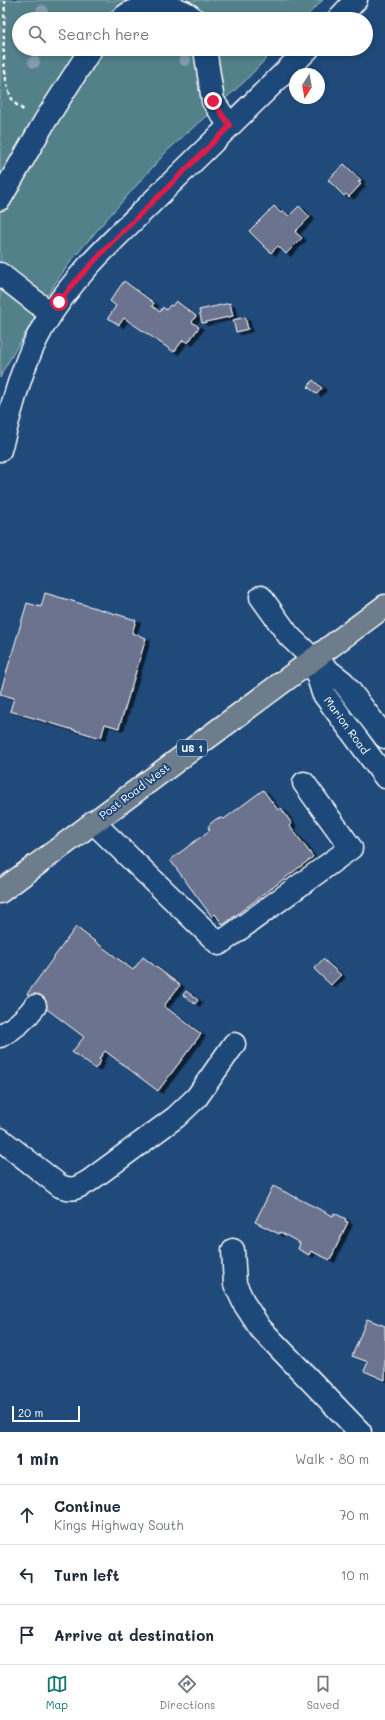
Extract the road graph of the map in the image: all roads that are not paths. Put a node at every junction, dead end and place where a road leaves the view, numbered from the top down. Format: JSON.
{"nodes":[{"id":1,"x":356,"y":0,"type":"edge"},
{"id":2,"x":132,"y":12,"type":"edge"},
{"id":3,"x":181,"y":12,"type":"edge"},
{"id":4,"x":345,"y":12,"type":"edge"},
{"id":5,"x":87,"y":56,"type":"edge"},
{"id":6,"x":206,"y":56,"type":"edge"},
{"id":7,"x":301,"y":56,"type":"edge"},
{"id":8,"x":230,"y":126,"type":"junction"},
{"id":9,"x":0,"y":199,"type":"edge"},
{"id":10,"x":0,"y":274,"type":"edge"},
{"id":11,"x":50,"y":314,"type":"junction"},
{"id":12,"x":0,"y":450,"type":"edge"},
{"id":13,"x":261,"y":597,"type":"dead end"},
{"id":14,"x":385,"y":606,"type":"edge"},
{"id":15,"x":312,"y":658,"type":"junction"},
{"id":16,"x":385,"y":737,"type":"edge"},
{"id":17,"x":385,"y":777,"type":"edge"},
{"id":18,"x":304,"y":783,"type":"dead end"},
{"id":19,"x":93,"y":822,"type":"junction"},
{"id":20,"x":0,"y":892,"type":"edge"},
{"id":21,"x":35,"y":1006,"type":"dead end"},
{"id":22,"x":0,"y":1036,"type":"edge"},
{"id":23,"x":234,"y":1044,"type":"dead end"},
{"id":24,"x":0,"y":1139,"type":"edge"},
{"id":25,"x":234,"y":1250,"type":"dead end"},
{"id":26,"x":360,"y":1432,"type":"edge"}],
"edges":[{"from":1,"to":4,"type":"street"},
{"from":2,"to":3,"type":"street"},
{"from":5,"to":9,"type":"street"},
{"from":6,"to":8,"type":"street"},
{"from":7,"to":8,"type":"street"},
{"from":8,"to":11,"type":"street"},
{"from":10,"to":11,"type":"street"},
{"from":11,"to":12,"type":"street"},
{"from":13,"to":15,"type":"street"},
{"from":14,"to":15,"type":"main road","name":"Post Road West","number":"US 1"},
{"from":15,"to":16,"type":"street","name":"Marion Road"},
{"from":15,"to":17,"type":"street","name":"Marion Road"},
{"from":15,"to":19,"type":"main road","name":"Post Road West","number":"US 1"},
{"from":18,"to":19,"type":"street"},
{"from":19,"to":20,"type":"main road","name":"Post Road West","number":"US 1"},
{"from":21,"to":22,"type":"street"},
{"from":23,"to":24,"type":"street"},
{"from":25,"to":26,"type":"street"}]}
